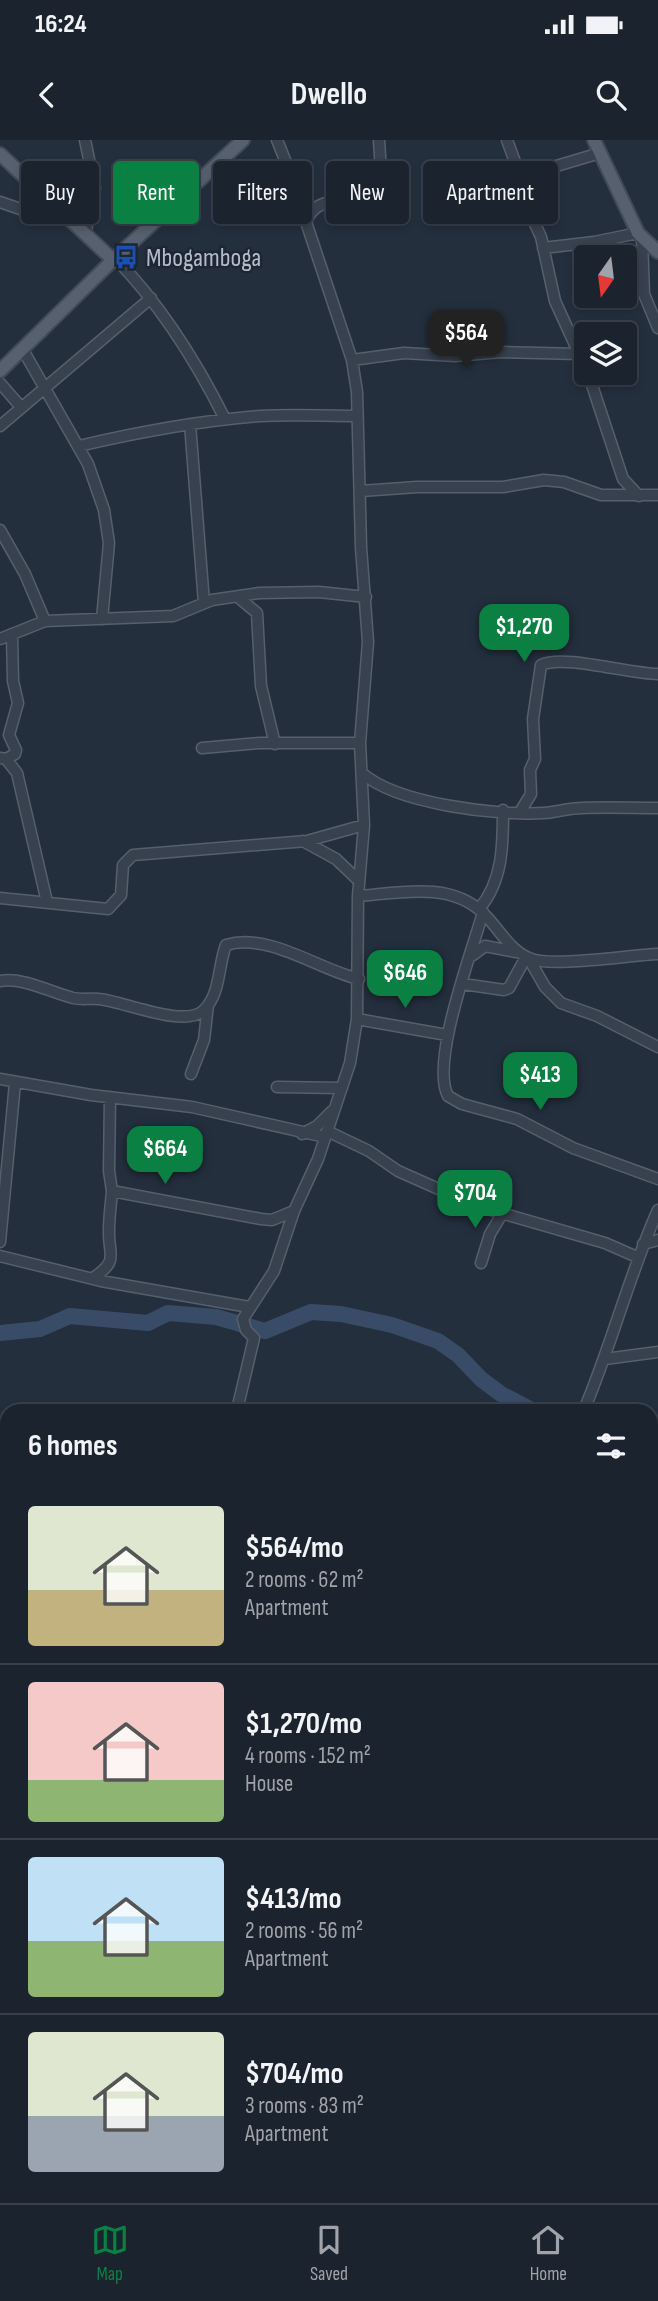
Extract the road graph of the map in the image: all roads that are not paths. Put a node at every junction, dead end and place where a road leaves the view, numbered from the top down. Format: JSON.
{"nodes":[{"id":1,"x":85,"y":140,"type":"edge"},
{"id":2,"x":243,"y":140,"type":"edge"},
{"id":3,"x":277,"y":140,"type":"edge"},
{"id":4,"x":379,"y":140,"type":"edge"},
{"id":5,"x":507,"y":140,"type":"edge"},
{"id":6,"x":594,"y":140,"type":"edge"},
{"id":7,"x":600,"y":153,"type":"junction"},
{"id":8,"x":0,"y":154,"type":"edge"},
{"id":9,"x":285,"y":161,"type":"edge"},
{"id":10,"x":515,"y":161,"type":"edge"},
{"id":11,"x":558,"y":166,"type":"edge"},
{"id":12,"x":21,"y":174,"type":"edge"},
{"id":13,"x":0,"y":202,"type":"edge"},
{"id":14,"x":21,"y":209,"type":"edge"},
{"id":15,"x":312,"y":214,"type":"edge"},
{"id":16,"x":73,"y":224,"type":"edge"},
{"id":17,"x":307,"y":224,"type":"edge"},
{"id":18,"x":534,"y":224,"type":"edge"},
{"id":19,"x":85,"y":235,"type":"junction"},
{"id":20,"x":640,"y":236,"type":"junction"},
{"id":21,"x":544,"y":248,"type":"junction"},
{"id":22,"x":658,"y":252,"type":"edge"},
{"id":23,"x":114,"y":259,"type":"junction"},
{"id":24,"x":151,"y":298,"type":"junction"},
{"id":25,"x":658,"y":328,"type":"edge"},
{"id":26,"x":574,"y":342,"type":"edge"},
{"id":27,"x":23,"y":350,"type":"junction"},
{"id":28,"x":574,"y":354,"type":"edge"},
{"id":29,"x":352,"y":360,"type":"junction"},
{"id":30,"x":0,"y":371,"type":"edge"},
{"id":31,"x":0,"y":383,"type":"edge"},
{"id":32,"x":592,"y":385,"type":"edge"},
{"id":33,"x":47,"y":387,"type":"junction"},
{"id":34,"x":22,"y":407,"type":"junction"},
{"id":35,"x":356,"y":416,"type":"junction"},
{"id":36,"x":225,"y":419,"type":"junction"},
{"id":37,"x":190,"y":424,"type":"junction"},
{"id":38,"x":0,"y":426,"type":"edge"},
{"id":39,"x":79,"y":446,"type":"junction"},
{"id":40,"x":623,"y":479,"type":"junction"},
{"id":41,"x":361,"y":491,"type":"junction"},
{"id":42,"x":658,"y":495,"type":"edge"},
{"id":43,"x":611,"y":496,"type":"junction"},
{"id":44,"x":639,"y":496,"type":"junction"},
{"id":45,"x":0,"y":530,"type":"edge"},
{"id":46,"x":366,"y":597,"type":"junction"},
{"id":47,"x":239,"y":598,"type":"junction"},
{"id":48,"x":204,"y":603,"type":"junction"},
{"id":49,"x":102,"y":619,"type":"junction"},
{"id":50,"x":45,"y":621,"type":"junction"},
{"id":51,"x":12,"y":635,"type":"junction"},
{"id":52,"x":0,"y":639,"type":"edge"},
{"id":53,"x":658,"y":674,"type":"edge"},
{"id":54,"x":360,"y":743,"type":"junction"},
{"id":55,"x":275,"y":744,"type":"junction"},
{"id":56,"x":202,"y":748,"type":"dead end"},
{"id":57,"x":3,"y":758,"type":"edge"},
{"id":58,"x":362,"y":773,"type":"junction"},
{"id":59,"x":658,"y":808,"type":"edge"},
{"id":60,"x":503,"y":810,"type":"junction"},
{"id":61,"x":520,"y":812,"type":"junction"},
{"id":62,"x":364,"y":824,"type":"junction"},
{"id":63,"x":303,"y":841,"type":"junction"},
{"id":64,"x":359,"y":881,"type":"junction"},
{"id":65,"x":358,"y":896,"type":"junction"},
{"id":66,"x":0,"y":898,"type":"edge"},
{"id":67,"x":47,"y":902,"type":"junction"},
{"id":68,"x":481,"y":911,"type":"junction"},
{"id":69,"x":658,"y":954,"type":"edge"},
{"id":70,"x":472,"y":956,"type":"junction"},
{"id":71,"x":525,"y":956,"type":"junction"},
{"id":72,"x":359,"y":979,"type":"junction"},
{"id":73,"x":0,"y":981,"type":"edge"},
{"id":74,"x":463,"y":984,"type":"junction"},
{"id":75,"x":208,"y":1004,"type":"junction"},
{"id":76,"x":357,"y":1018,"type":"junction"},
{"id":77,"x":447,"y":1035,"type":"junction"},
{"id":78,"x":658,"y":1047,"type":"edge"},
{"id":79,"x":191,"y":1074,"type":"dead end"},
{"id":80,"x":0,"y":1079,"type":"edge"},
{"id":81,"x":15,"y":1083,"type":"junction"},
{"id":82,"x":277,"y":1087,"type":"dead end"},
{"id":83,"x":342,"y":1088,"type":"junction"},
{"id":84,"x":110,"y":1097,"type":"junction"},
{"id":85,"x":336,"y":1108,"type":"junction"},
{"id":86,"x":302,"y":1134,"type":"junction"},
{"id":87,"x":326,"y":1134,"type":"junction"},
{"id":88,"x":658,"y":1179,"type":"edge"},
{"id":89,"x":112,"y":1191,"type":"junction"},
{"id":90,"x":658,"y":1210,"type":"edge"},
{"id":91,"x":294,"y":1211,"type":"junction"},
{"id":92,"x":502,"y":1214,"type":"junction"},
{"id":93,"x":658,"y":1240,"type":"edge"},
{"id":94,"x":0,"y":1242,"type":"edge"},
{"id":95,"x":643,"y":1244,"type":"junction"},
{"id":96,"x":0,"y":1256,"type":"edge"},
{"id":97,"x":637,"y":1257,"type":"junction"},
{"id":98,"x":481,"y":1263,"type":"dead end"},
{"id":99,"x":93,"y":1278,"type":"junction"},
{"id":100,"x":249,"y":1307,"type":"junction"},
{"id":101,"x":658,"y":1352,"type":"edge"},
{"id":102,"x":605,"y":1359,"type":"junction"},
{"id":103,"x":238,"y":1404,"type":"edge"},
{"id":104,"x":586,"y":1404,"type":"edge"}],
"edges":[{"from":1,"to":19,"type":"street"},
{"from":2,"to":23,"type":"main road"},
{"from":3,"to":9,"type":"street"},
{"from":4,"to":15,"type":"street"},
{"from":5,"to":10,"type":"street"},
{"from":6,"to":7,"type":"main road"},
{"from":7,"to":11,"type":"street"},
{"from":7,"to":20,"type":"main road"},
{"from":8,"to":12,"type":"main road"},
{"from":13,"to":14,"type":"street"},
{"from":16,"to":19,"type":"main road"},
{"from":17,"to":29,"type":"street"},
{"from":18,"to":21,"type":"street"},
{"from":19,"to":23,"type":"main road"},
{"from":20,"to":21,"type":"street"},
{"from":20,"to":22,"type":"main road"},
{"from":20,"to":25,"type":"street"},
{"from":21,"to":26,"type":"street"},
{"from":23,"to":24,"type":"street"},
{"from":23,"to":27,"type":"main road"},
{"from":24,"to":33,"type":"street"},
{"from":24,"to":36,"type":"street"},
{"from":27,"to":30,"type":"main road"},
{"from":27,"to":33,"type":"street"},
{"from":28,"to":29,"type":"street"},
{"from":29,"to":35,"type":"street"},
{"from":31,"to":34,"type":"street"},
{"from":32,"to":40,"type":"street"},
{"from":33,"to":34,"type":"street"},
{"from":33,"to":39,"type":"street"},
{"from":34,"to":38,"type":"street"},
{"from":35,"to":36,"type":"street"},
{"from":35,"to":41,"type":"street"},
{"from":36,"to":37,"type":"street"},
{"from":37,"to":39,"type":"street"},
{"from":37,"to":48,"type":"street"},
{"from":39,"to":49,"type":"street"},
{"from":40,"to":43,"type":"street"},
{"from":40,"to":44,"type":"street"},
{"from":41,"to":43,"type":"street"},
{"from":41,"to":46,"type":"street"},
{"from":42,"to":44,"type":"street"},
{"from":43,"to":44,"type":"street"},
{"from":45,"to":50,"type":"street"},
{"from":46,"to":47,"type":"street"},
{"from":46,"to":54,"type":"street"},
{"from":47,"to":48,"type":"street"},
{"from":47,"to":55,"type":"street"},
{"from":48,"to":49,"type":"street"},
{"from":49,"to":50,"type":"street"},
{"from":50,"to":51,"type":"street"},
{"from":51,"to":52,"type":"street"},
{"from":51,"to":57,"type":"street"},
{"from":53,"to":61,"type":"street"},
{"from":54,"to":55,"type":"street"},
{"from":54,"to":58,"type":"street"},
{"from":55,"to":56,"type":"street"},
{"from":57,"to":67,"type":"street"},
{"from":58,"to":60,"type":"street"},
{"from":58,"to":62,"type":"street"},
{"from":59,"to":61,"type":"street"},
{"from":60,"to":61,"type":"street"},
{"from":60,"to":68,"type":"street"},
{"from":62,"to":63,"type":"street"},
{"from":62,"to":64,"type":"street"},
{"from":63,"to":64,"type":"street"},
{"from":63,"to":67,"type":"street"},
{"from":64,"to":65,"type":"street"},
{"from":65,"to":68,"type":"street"},
{"from":65,"to":72,"type":"street"},
{"from":66,"to":67,"type":"street"},
{"from":68,"to":70,"type":"street"},
{"from":68,"to":71,"type":"street"},
{"from":69,"to":71,"type":"street"},
{"from":70,"to":71,"type":"street"},
{"from":70,"to":74,"type":"street"},
{"from":71,"to":74,"type":"street"},
{"from":71,"to":78,"type":"street"},
{"from":72,"to":75,"type":"street"},
{"from":72,"to":76,"type":"street"},
{"from":73,"to":75,"type":"street"},
{"from":74,"to":77,"type":"street"},
{"from":75,"to":79,"type":"street"},
{"from":76,"to":77,"type":"street"},
{"from":76,"to":83,"type":"street"},
{"from":77,"to":88,"type":"street"},
{"from":80,"to":81,"type":"street"},
{"from":81,"to":84,"type":"street"},
{"from":81,"to":94,"type":"street"},
{"from":82,"to":83,"type":"street"},
{"from":83,"to":85,"type":"street"},
{"from":84,"to":86,"type":"street"},
{"from":84,"to":89,"type":"street"},
{"from":85,"to":86,"type":"street"},
{"from":85,"to":87,"type":"street"},
{"from":86,"to":87,"type":"street"},
{"from":87,"to":91,"type":"street"},
{"from":87,"to":92,"type":"street"},
{"from":89,"to":91,"type":"street"},
{"from":89,"to":99,"type":"street"},
{"from":90,"to":95,"type":"street"},
{"from":91,"to":100,"type":"street"},
{"from":92,"to":97,"type":"street"},
{"from":92,"to":98,"type":"street"},
{"from":93,"to":95,"type":"street"},
{"from":95,"to":97,"type":"street"},
{"from":96,"to":99,"type":"street"},
{"from":97,"to":102,"type":"street"},
{"from":99,"to":100,"type":"street"},
{"from":100,"to":103,"type":"street"},
{"from":101,"to":102,"type":"street"},
{"from":102,"to":104,"type":"street"}]}
